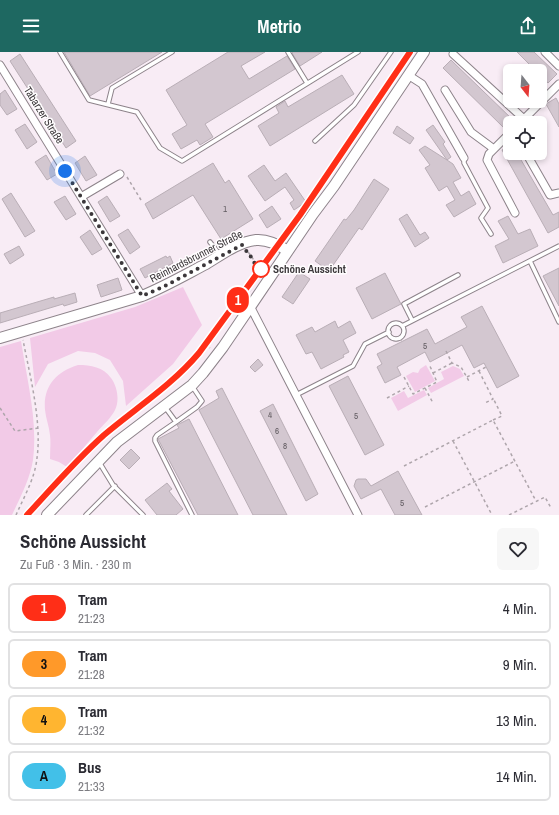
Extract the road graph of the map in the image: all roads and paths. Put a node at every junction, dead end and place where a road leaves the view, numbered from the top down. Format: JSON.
{"nodes":[{"id":1,"x":60,"y":52,"type":"edge"},
{"id":2,"x":172,"y":52,"type":"edge"},
{"id":3,"x":288,"y":52,"type":"edge"},
{"id":4,"x":358,"y":52,"type":"edge"},
{"id":5,"x":390,"y":52,"type":"edge"},
{"id":6,"x":424,"y":52,"type":"edge"},
{"id":7,"x":545,"y":52,"type":"edge"},
{"id":8,"x":453,"y":54,"type":"dead end"},
{"id":9,"x":0,"y":65,"type":"edge"},
{"id":10,"x":559,"y":66,"type":"edge"},
{"id":11,"x":408,"y":75,"type":"junction"},
{"id":12,"x":307,"y":83,"type":"junction"},
{"id":13,"x":559,"y":85,"type":"edge"},
{"id":14,"x":445,"y":90,"type":"dead end"},
{"id":15,"x":108,"y":104,"type":"junction"},
{"id":16,"x":517,"y":116,"type":"edge"},
{"id":17,"x":527,"y":116,"type":"edge"},
{"id":18,"x":503,"y":140,"type":"edge"},
{"id":19,"x":315,"y":142,"type":"dead end"},
{"id":20,"x":494,"y":150,"type":"junction"},
{"id":21,"x":464,"y":158,"type":"joint"},
{"id":22,"x":530,"y":160,"type":"edge"},
{"id":23,"x":120,"y":174,"type":"joint"},
{"id":24,"x":559,"y":193,"type":"edge"},
{"id":25,"x":81,"y":197,"type":"junction"},
{"id":26,"x":142,"y":200,"type":"dead end"},
{"id":27,"x":514,"y":213,"type":"dead end"},
{"id":28,"x":491,"y":234,"type":"dead end"},
{"id":29,"x":210,"y":242,"type":"dead end"},
{"id":30,"x":242,"y":245,"type":"junction"},
{"id":31,"x":559,"y":246,"type":"edge"},
{"id":32,"x":288,"y":251,"type":"junction"},
{"id":33,"x":220,"y":256,"type":"junction"},
{"id":34,"x":530,"y":261,"type":"junction"},
{"id":35,"x":458,"y":275,"type":"dead end"},
{"id":36,"x":142,"y":296,"type":"junction"},
{"id":37,"x":257,"y":296,"type":"junction"},
{"id":38,"x":250,"y":306,"type":"junction"},
{"id":39,"x":412,"y":320,"type":"junction"},
{"id":40,"x":559,"y":322,"type":"edge"},
{"id":41,"x":402,"y":326,"type":"junction"},
{"id":42,"x":22,"y":332,"type":"junction"},
{"id":43,"x":389,"y":332,"type":"junction"},
{"id":44,"x":209,"y":335,"type":"dead end"},
{"id":45,"x":0,"y":338,"type":"edge"},
{"id":46,"x":208,"y":346,"type":"dead end"},
{"id":47,"x":446,"y":351,"type":"dead end"},
{"id":48,"x":452,"y":363,"type":"junction"},
{"id":49,"x":428,"y":364,"type":"dead end"},
{"id":50,"x":486,"y":367,"type":"dead end"},
{"id":51,"x":479,"y":371,"type":"junction"},
{"id":52,"x":433,"y":373,"type":"junction"},
{"id":53,"x":404,"y":377,"type":"dead end"},
{"id":54,"x":467,"y":377,"type":"junction"},
{"id":55,"x":470,"y":383,"type":"dead end"},
{"id":56,"x":192,"y":385,"type":"junction"},
{"id":57,"x":409,"y":386,"type":"junction"},
{"id":58,"x":425,"y":388,"type":"junction"},
{"id":59,"x":296,"y":395,"type":"junction"},
{"id":60,"x":386,"y":398,"type":"dead end"},
{"id":61,"x":493,"y":399,"type":"junction"},
{"id":62,"x":433,"y":403,"type":"dead end"},
{"id":63,"x":485,"y":403,"type":"dead end"},
{"id":64,"x":164,"y":406,"type":"junction"},
{"id":65,"x":0,"y":408,"type":"edge"},
{"id":66,"x":493,"y":420,"type":"junction"},
{"id":67,"x":176,"y":422,"type":"junction"},
{"id":68,"x":39,"y":428,"type":"junction"},
{"id":69,"x":453,"y":441,"type":"junction"},
{"id":70,"x":98,"y":461,"type":"junction"},
{"id":71,"x":515,"y":461,"type":"junction"},
{"id":72,"x":404,"y":466,"type":"dead end"},
{"id":73,"x":474,"y":481,"type":"junction"},
{"id":74,"x":115,"y":486,"type":"junction"},
{"id":75,"x":536,"y":501,"type":"junction"},
{"id":76,"x":425,"y":507,"type":"dead end"},
{"id":77,"x":551,"y":508,"type":"dead end"},
{"id":78,"x":16,"y":515,"type":"edge"},
{"id":79,"x":47,"y":515,"type":"edge"},
{"id":80,"x":86,"y":515,"type":"edge"},
{"id":81,"x":143,"y":515,"type":"edge"},
{"id":82,"x":192,"y":515,"type":"edge"},
{"id":83,"x":358,"y":515,"type":"edge"},
{"id":84,"x":492,"y":515,"type":"edge"},
{"id":85,"x":509,"y":515,"type":"edge"}],
"edges":[{"from":1,"to":15,"type":"lane"},
{"from":2,"to":15,"type":"lane"},
{"from":3,"to":12,"type":"lane"},
{"from":4,"to":12,"type":"lane"},
{"from":5,"to":19,"type":"lane"},
{"from":6,"to":11,"type":"main road"},
{"from":7,"to":10,"type":"street"},
{"from":8,"to":16,"type":"street"},
{"from":9,"to":25,"type":"street","name":"Tabarzer Straße"},
{"from":11,"to":21,"type":"street"},
{"from":11,"to":32,"type":"main road"},
{"from":12,"to":15,"type":"lane"},
{"from":13,"to":17,"type":"street"},
{"from":14,"to":20,"type":"street"},
{"from":18,"to":20,"type":"street"},
{"from":20,"to":27,"type":"street"},
{"from":21,"to":28,"type":"lane"},
{"from":22,"to":24,"type":"street"},
{"from":23,"to":25,"type":"street"},
{"from":23,"to":26,"type":"path"},
{"from":25,"to":36,"type":"street","name":"Tabarzer Straße"},
{"from":29,"to":33,"type":"lane"},
{"from":30,"to":32,"type":"main road","name":"Reinhardsbrunner Straße"},
{"from":30,"to":33,"type":"main road","name":"Reinhardsbrunner Straße"},
{"from":30,"to":37,"type":"path"},
{"from":31,"to":34,"type":"lane"},
{"from":32,"to":37,"type":"main road"},
{"from":33,"to":36,"type":"main road","name":"Reinhardsbrunner Straße"},
{"from":34,"to":39,"type":"lane"},
{"from":34,"to":40,"type":"lane"},
{"from":35,"to":39,"type":"lane"},
{"from":36,"to":42,"type":"main road","name":"Reinhardsbrunner Straße"},
{"from":37,"to":38,"type":"main road"},
{"from":38,"to":56,"type":"main road"},
{"from":38,"to":59,"type":"street"},
{"from":39,"to":41,"type":"lane"},
{"from":41,"to":43,"type":"lane"},
{"from":41,"to":43,"type":"lane"},
{"from":42,"to":45,"type":"main road","name":"Reinhardsbrunner Straße"},
{"from":42,"to":68,"type":"path"},
{"from":43,"to":59,"type":"lane"},
{"from":44,"to":46,"type":"path"},
{"from":47,"to":48,"type":"path"},
{"from":48,"to":52,"type":"path"},
{"from":48,"to":54,"type":"path"},
{"from":49,"to":52,"type":"path"},
{"from":50,"to":51,"type":"path"},
{"from":51,"to":54,"type":"path"},
{"from":51,"to":61,"type":"path"},
{"from":52,"to":58,"type":"path"},
{"from":53,"to":57,"type":"path"},
{"from":54,"to":55,"type":"path"},
{"from":56,"to":64,"type":"main road"},
{"from":56,"to":67,"type":"lane"},
{"from":57,"to":58,"type":"path"},
{"from":57,"to":60,"type":"path"},
{"from":58,"to":62,"type":"path"},
{"from":59,"to":83,"type":"street"},
{"from":61,"to":63,"type":"path"},
{"from":61,"to":66,"type":"path"},
{"from":64,"to":67,"type":"lane"},
{"from":64,"to":70,"type":"main road"},
{"from":65,"to":68,"type":"path"},
{"from":66,"to":69,"type":"path"},
{"from":66,"to":71,"type":"path"},
{"from":67,"to":82,"type":"lane"},
{"from":68,"to":78,"type":"path"},
{"from":69,"to":72,"type":"path"},
{"from":69,"to":73,"type":"path"},
{"from":70,"to":74,"type":"lane"},
{"from":70,"to":79,"type":"main road"},
{"from":71,"to":73,"type":"path"},
{"from":71,"to":75,"type":"path"},
{"from":73,"to":76,"type":"path"},
{"from":73,"to":84,"type":"path"},
{"from":74,"to":80,"type":"lane"},
{"from":74,"to":81,"type":"lane"},
{"from":75,"to":77,"type":"path"},
{"from":75,"to":85,"type":"path"}]}
